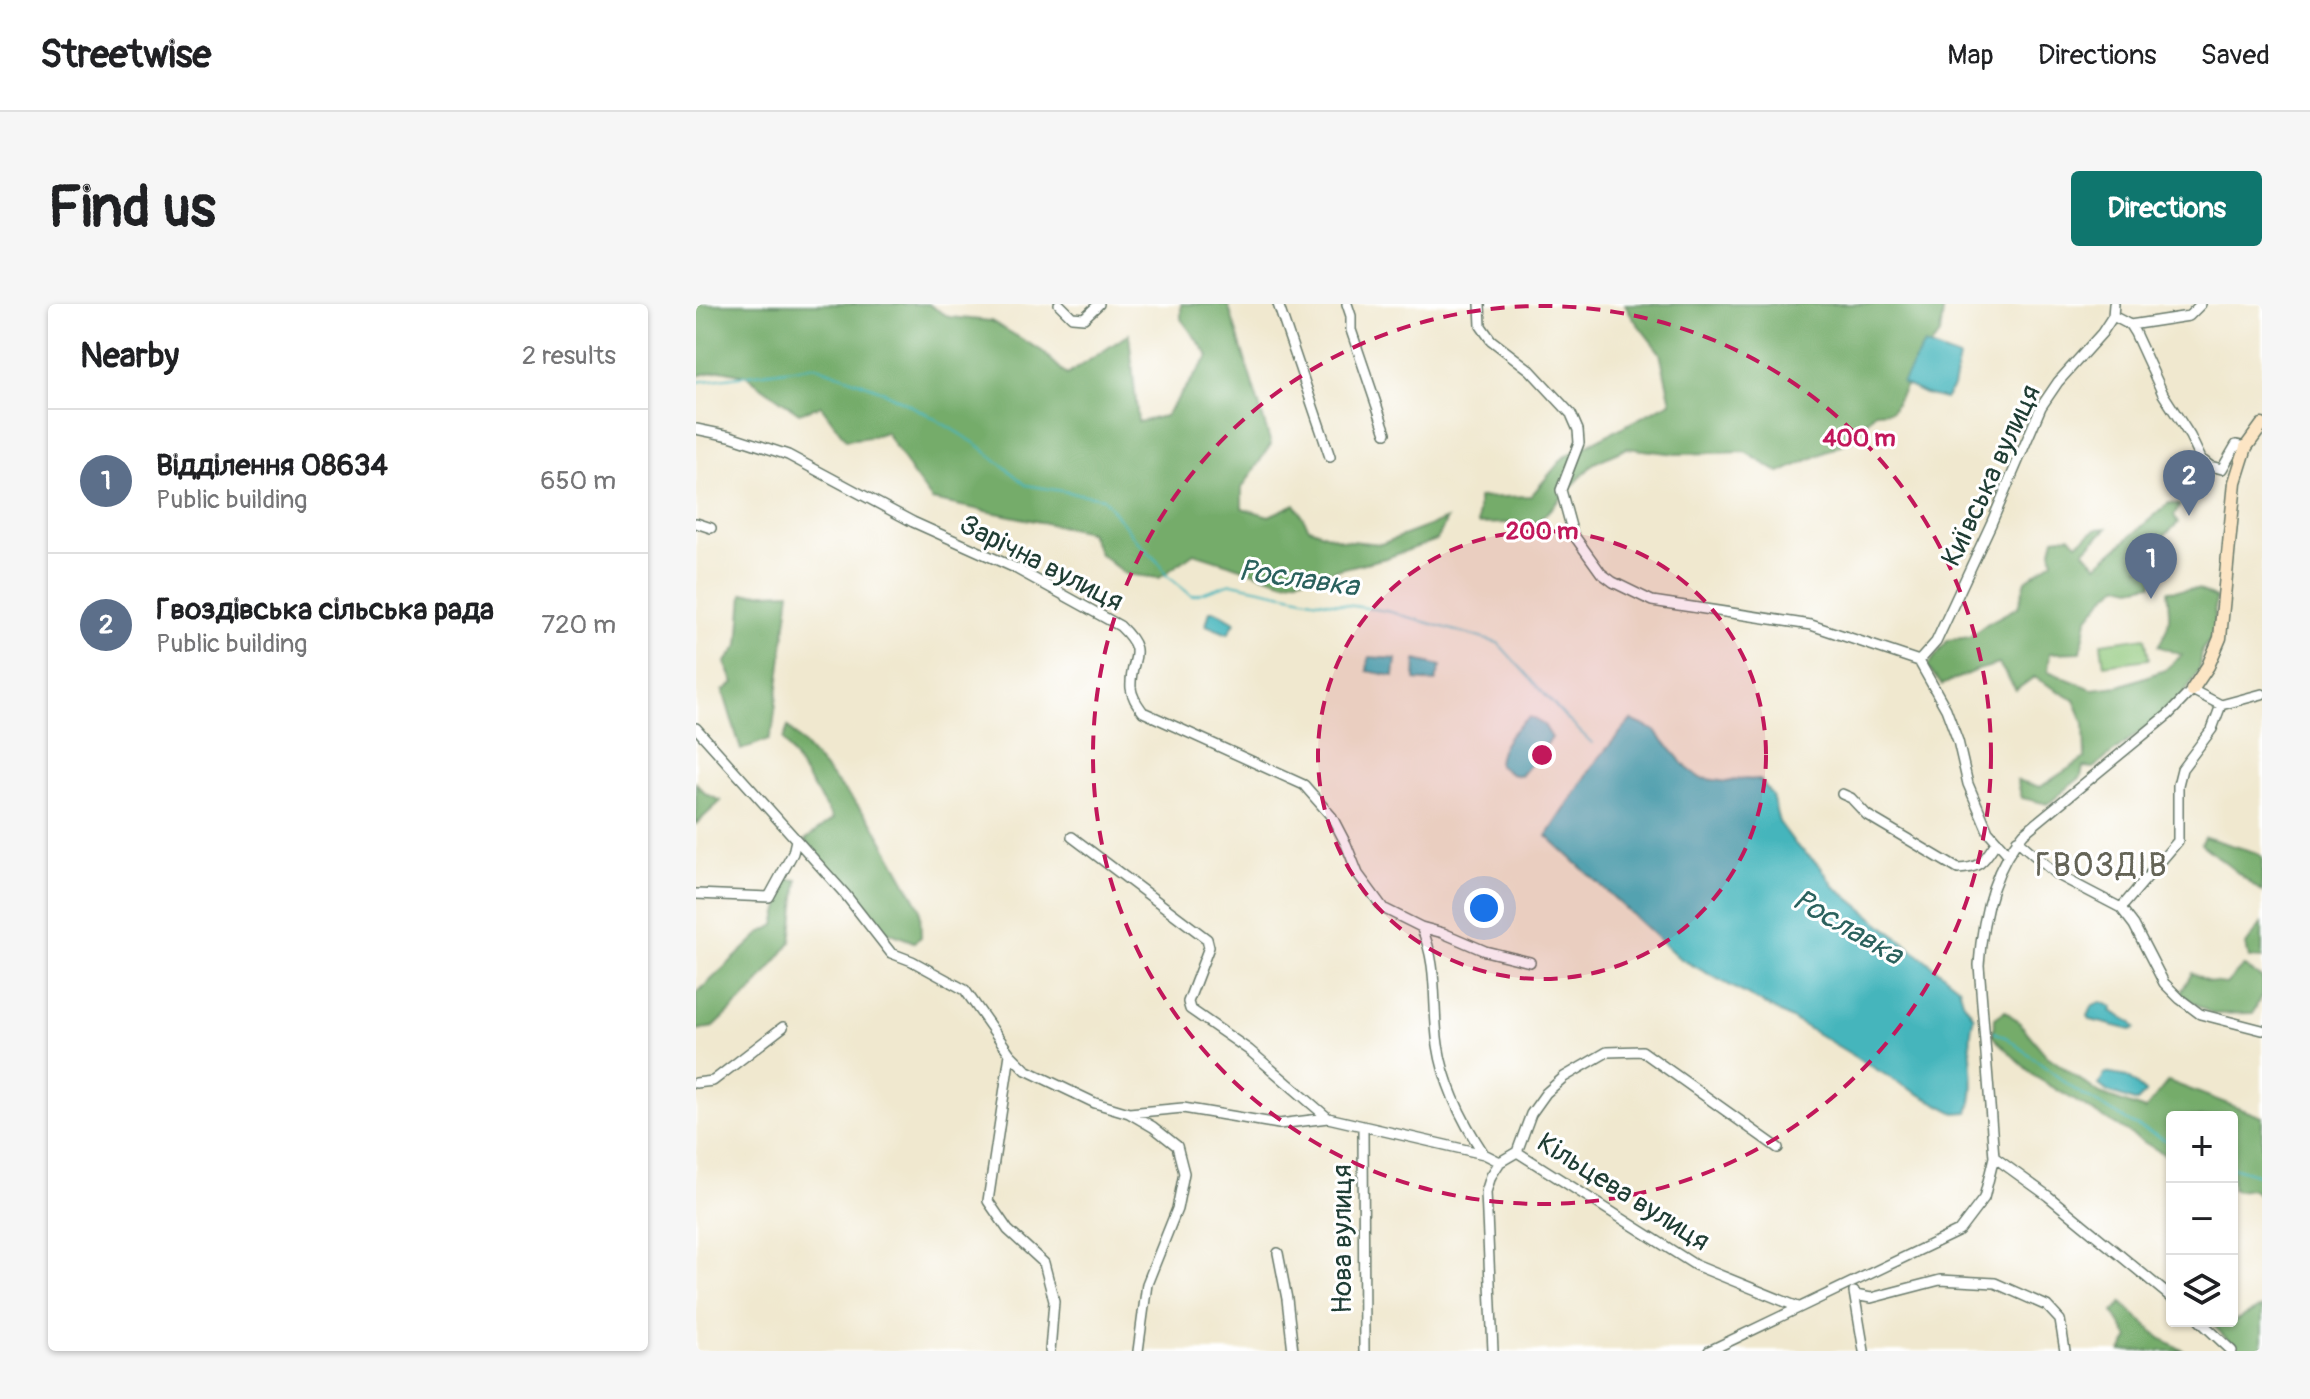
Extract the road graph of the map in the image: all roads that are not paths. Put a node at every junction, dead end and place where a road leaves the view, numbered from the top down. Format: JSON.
{"nodes":[{"id":1,"x":1059,"y":304,"type":"edge"},
{"id":2,"x":1099,"y":304,"type":"edge"},
{"id":3,"x":1278,"y":304,"type":"edge"},
{"id":4,"x":1347,"y":304,"type":"edge"},
{"id":5,"x":1480,"y":304,"type":"edge"},
{"id":6,"x":2114,"y":304,"type":"edge"},
{"id":7,"x":2201,"y":304,"type":"edge"},
{"id":8,"x":2113,"y":316,"type":"junction"},
{"id":9,"x":2130,"y":325,"type":"junction"},
{"id":10,"x":2262,"y":425,"type":"edge"},
{"id":11,"x":696,"y":429,"type":"edge"},
{"id":12,"x":1386,"y":433,"type":"dead end"},
{"id":13,"x":2246,"y":447,"type":"junction"},
{"id":14,"x":1330,"y":457,"type":"dead end"},
{"id":15,"x":696,"y":523,"type":"edge"},
{"id":16,"x":711,"y":528,"type":"dead end"},
{"id":17,"x":1919,"y":661,"type":"junction"},
{"id":18,"x":2192,"y":690,"type":"junction"},
{"id":19,"x":2262,"y":694,"type":"edge"},
{"id":20,"x":2221,"y":705,"type":"junction"},
{"id":21,"x":696,"y":728,"type":"edge"},
{"id":22,"x":1842,"y":794,"type":"dead end"},
{"id":23,"x":1072,"y":837,"type":"dead end"},
{"id":24,"x":796,"y":840,"type":"junction"},
{"id":25,"x":2017,"y":840,"type":"junction"},
{"id":26,"x":1997,"y":841,"type":"junction"},
{"id":27,"x":2008,"y":854,"type":"junction"},
{"id":28,"x":696,"y":894,"type":"edge"},
{"id":29,"x":2121,"y":908,"type":"junction"},
{"id":30,"x":1421,"y":927,"type":"junction"},
{"id":31,"x":1530,"y":962,"type":"dead end"},
{"id":32,"x":783,"y":1027,"type":"dead end"},
{"id":33,"x":2262,"y":1030,"type":"edge"},
{"id":34,"x":1010,"y":1054,"type":"junction"},
{"id":35,"x":696,"y":1083,"type":"edge"},
{"id":36,"x":1129,"y":1113,"type":"junction"},
{"id":37,"x":1328,"y":1118,"type":"junction"},
{"id":38,"x":1363,"y":1126,"type":"junction"},
{"id":39,"x":1778,"y":1148,"type":"dead end"},
{"id":40,"x":1517,"y":1152,"type":"junction"},
{"id":41,"x":1484,"y":1154,"type":"junction"},
{"id":42,"x":1994,"y":1157,"type":"junction"},
{"id":43,"x":1500,"y":1162,"type":"junction"},
{"id":44,"x":1278,"y":1253,"type":"dead end"},
{"id":45,"x":1853,"y":1281,"type":"junction"},
{"id":46,"x":2166,"y":1293,"type":"edge"},
{"id":47,"x":1855,"y":1295,"type":"junction"},
{"id":48,"x":1798,"y":1307,"type":"junction"},
{"id":49,"x":2206,"y":1327,"type":"edge"},
{"id":50,"x":1050,"y":1351,"type":"edge"},
{"id":51,"x":1138,"y":1351,"type":"edge"},
{"id":52,"x":1293,"y":1351,"type":"edge"},
{"id":53,"x":1364,"y":1351,"type":"edge"},
{"id":54,"x":1493,"y":1351,"type":"edge"},
{"id":55,"x":1709,"y":1351,"type":"edge"},
{"id":56,"x":1864,"y":1351,"type":"edge"},
{"id":57,"x":2065,"y":1351,"type":"edge"},
{"id":58,"x":2232,"y":1351,"type":"edge"}],
"edges":[{"from":1,"to":2,"type":"street"},
{"from":3,"to":14,"type":"street"},
{"from":4,"to":12,"type":"street"},
{"from":5,"to":17,"type":"street"},
{"from":6,"to":8,"type":"street"},
{"from":7,"to":9,"type":"street"},
{"from":8,"to":9,"type":"street"},
{"from":8,"to":17,"type":"street","name":"Київська вулиця"},
{"from":9,"to":13,"type":"street"},
{"from":10,"to":13,"type":"street"},
{"from":11,"to":30,"type":"street","name":"Зарічна вулиця"},
{"from":13,"to":18,"type":"street"},
{"from":15,"to":16,"type":"street"},
{"from":17,"to":26,"type":"street"},
{"from":18,"to":20,"type":"street"},
{"from":18,"to":25,"type":"street"},
{"from":19,"to":20,"type":"street"},
{"from":20,"to":29,"type":"street"},
{"from":21,"to":24,"type":"street"},
{"from":22,"to":26,"type":"street"},
{"from":23,"to":37,"type":"street"},
{"from":24,"to":28,"type":"street"},
{"from":24,"to":34,"type":"street"},
{"from":25,"to":27,"type":"street"},
{"from":25,"to":29,"type":"street"},
{"from":26,"to":27,"type":"street"},
{"from":27,"to":42,"type":"street"},
{"from":29,"to":33,"type":"street"},
{"from":30,"to":31,"type":"street","name":"Зарічна вулиця"},
{"from":30,"to":41,"type":"street"},
{"from":32,"to":35,"type":"street"},
{"from":34,"to":36,"type":"street"},
{"from":34,"to":50,"type":"street"},
{"from":36,"to":37,"type":"street"},
{"from":36,"to":51,"type":"street"},
{"from":37,"to":38,"type":"street"},
{"from":38,"to":41,"type":"street"},
{"from":38,"to":53,"type":"street","name":"Нова вулиця"},
{"from":39,"to":40,"type":"street","name":"Кільцева вулиця"},
{"from":40,"to":43,"type":"street"},
{"from":40,"to":48,"type":"street","name":"Кільцева вулиця"},
{"from":41,"to":43,"type":"street"},
{"from":42,"to":45,"type":"street"},
{"from":42,"to":46,"type":"street"},
{"from":43,"to":54,"type":"street"},
{"from":44,"to":52,"type":"street"},
{"from":45,"to":47,"type":"street"},
{"from":45,"to":48,"type":"street"},
{"from":47,"to":56,"type":"street"},
{"from":47,"to":57,"type":"street"},
{"from":48,"to":55,"type":"street"},
{"from":49,"to":58,"type":"street"}]}
